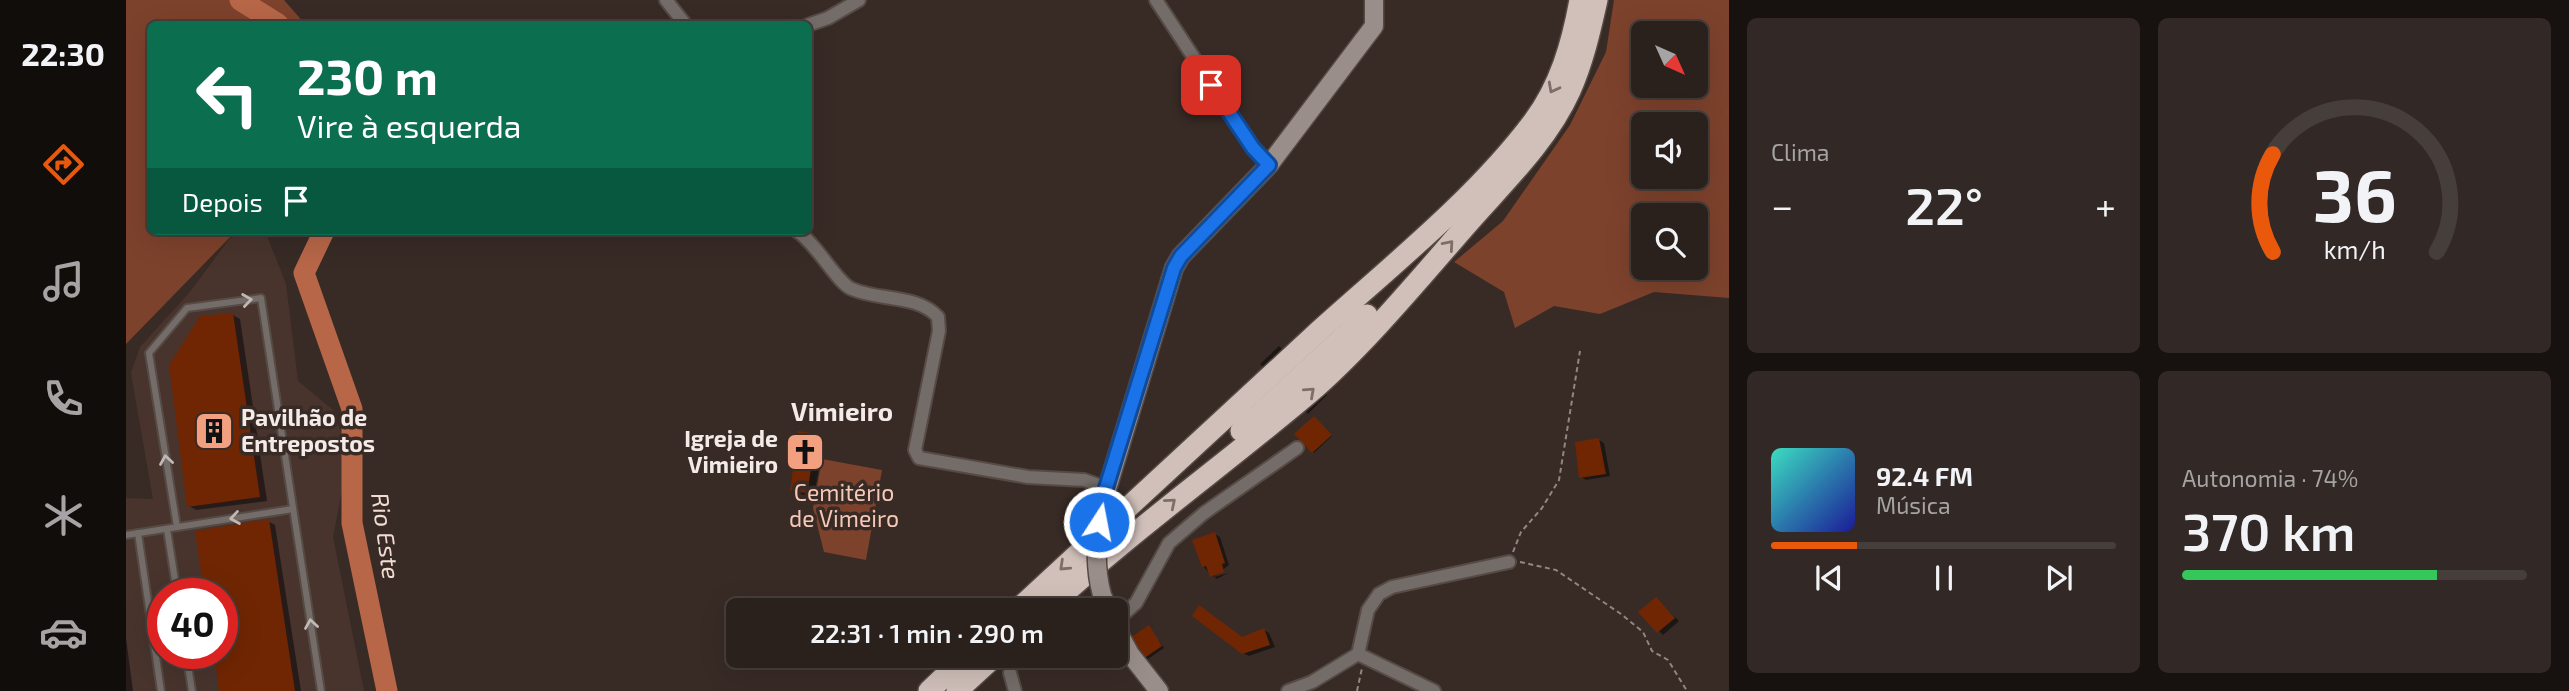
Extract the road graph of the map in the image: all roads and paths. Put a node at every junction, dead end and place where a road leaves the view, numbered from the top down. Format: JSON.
{"nodes":[{"id":1,"x":666,"y":0,"type":"edge"},
{"id":2,"x":859,"y":0,"type":"edge"},
{"id":3,"x":1156,"y":0,"type":"edge"},
{"id":4,"x":1374,"y":0,"type":"edge"},
{"id":5,"x":1580,"y":0,"type":"edge"},
{"id":6,"x":1597,"y":0,"type":"edge"},
{"id":7,"x":683,"y":21,"type":"edge"},
{"id":8,"x":812,"y":24,"type":"edge"},
{"id":9,"x":1269,"y":165,"type":"junction"},
{"id":10,"x":803,"y":235,"type":"edge"},
{"id":11,"x":1580,"y":351,"type":"dead end"},
{"id":12,"x":1297,"y":448,"type":"dead end"},
{"id":13,"x":1105,"y":494,"type":"junction"},
{"id":14,"x":293,"y":509,"type":"junction"},
{"id":15,"x":177,"y":527,"type":"junction"},
{"id":16,"x":167,"y":529,"type":"junction"},
{"id":17,"x":138,"y":533,"type":"junction"},
{"id":18,"x":126,"y":535,"type":"edge"},
{"id":19,"x":1509,"y":562,"type":"junction"},
{"id":20,"x":175,"y":578,"type":"edge"},
{"id":21,"x":1030,"y":598,"type":"edge"},
{"id":22,"x":1060,"y":598,"type":"edge"},
{"id":23,"x":1103,"y":598,"type":"edge"},
{"id":24,"x":1128,"y":610,"type":"edge"},
{"id":25,"x":1128,"y":650,"type":"edge"},
{"id":26,"x":1360,"y":654,"type":"junction"},
{"id":27,"x":953,"y":668,"type":"edge"},
{"id":28,"x":982,"y":668,"type":"edge"},
{"id":29,"x":189,"y":669,"type":"edge"},
{"id":30,"x":1010,"y":673,"type":"dead end"},
{"id":31,"x":162,"y":691,"type":"edge"},
{"id":32,"x":192,"y":691,"type":"edge"},
{"id":33,"x":321,"y":691,"type":"edge"},
{"id":34,"x":929,"y":691,"type":"edge"},
{"id":35,"x":957,"y":691,"type":"edge"},
{"id":36,"x":1015,"y":691,"type":"edge"},
{"id":37,"x":1159,"y":691,"type":"edge"},
{"id":38,"x":1288,"y":691,"type":"edge"},
{"id":39,"x":1357,"y":691,"type":"edge"},
{"id":40,"x":1434,"y":691,"type":"edge"},
{"id":41,"x":1687,"y":691,"type":"edge"}],
"edges":[{"from":1,"to":7,"type":"street"},
{"from":2,"to":8,"type":"street"},
{"from":3,"to":9,"type":"street"},
{"from":4,"to":9,"type":"street"},
{"from":5,"to":21,"type":"highway","one_way":true},
{"from":22,"to":6,"type":"highway","one_way":true},
{"from":9,"to":13,"type":"street"},
{"from":10,"to":13,"type":"street"},
{"from":11,"to":19,"type":"path"},
{"from":12,"to":24,"type":"street"},
{"from":13,"to":23,"type":"street","bridge":true},
{"from":14,"to":15,"type":"lane","one_way":true},
{"from":15,"to":14,"type":"lane","one_way":true},
{"from":33,"to":14,"type":"lane","one_way":true},
{"from":15,"to":16,"type":"lane"},
{"from":16,"to":17,"type":"lane"},
{"from":16,"to":20,"type":"lane"},
{"from":17,"to":18,"type":"lane"},
{"from":17,"to":31,"type":"lane"},
{"from":19,"to":26,"type":"street"},
{"from":19,"to":41,"type":"path"},
{"from":25,"to":37,"type":"street"},
{"from":26,"to":38,"type":"street"},
{"from":26,"to":39,"type":"path"},
{"from":26,"to":40,"type":"street"},
{"from":27,"to":34,"type":"highway"},
{"from":28,"to":35,"type":"highway"},
{"from":29,"to":32,"type":"lane"},
{"from":30,"to":36,"type":"street"}]}
